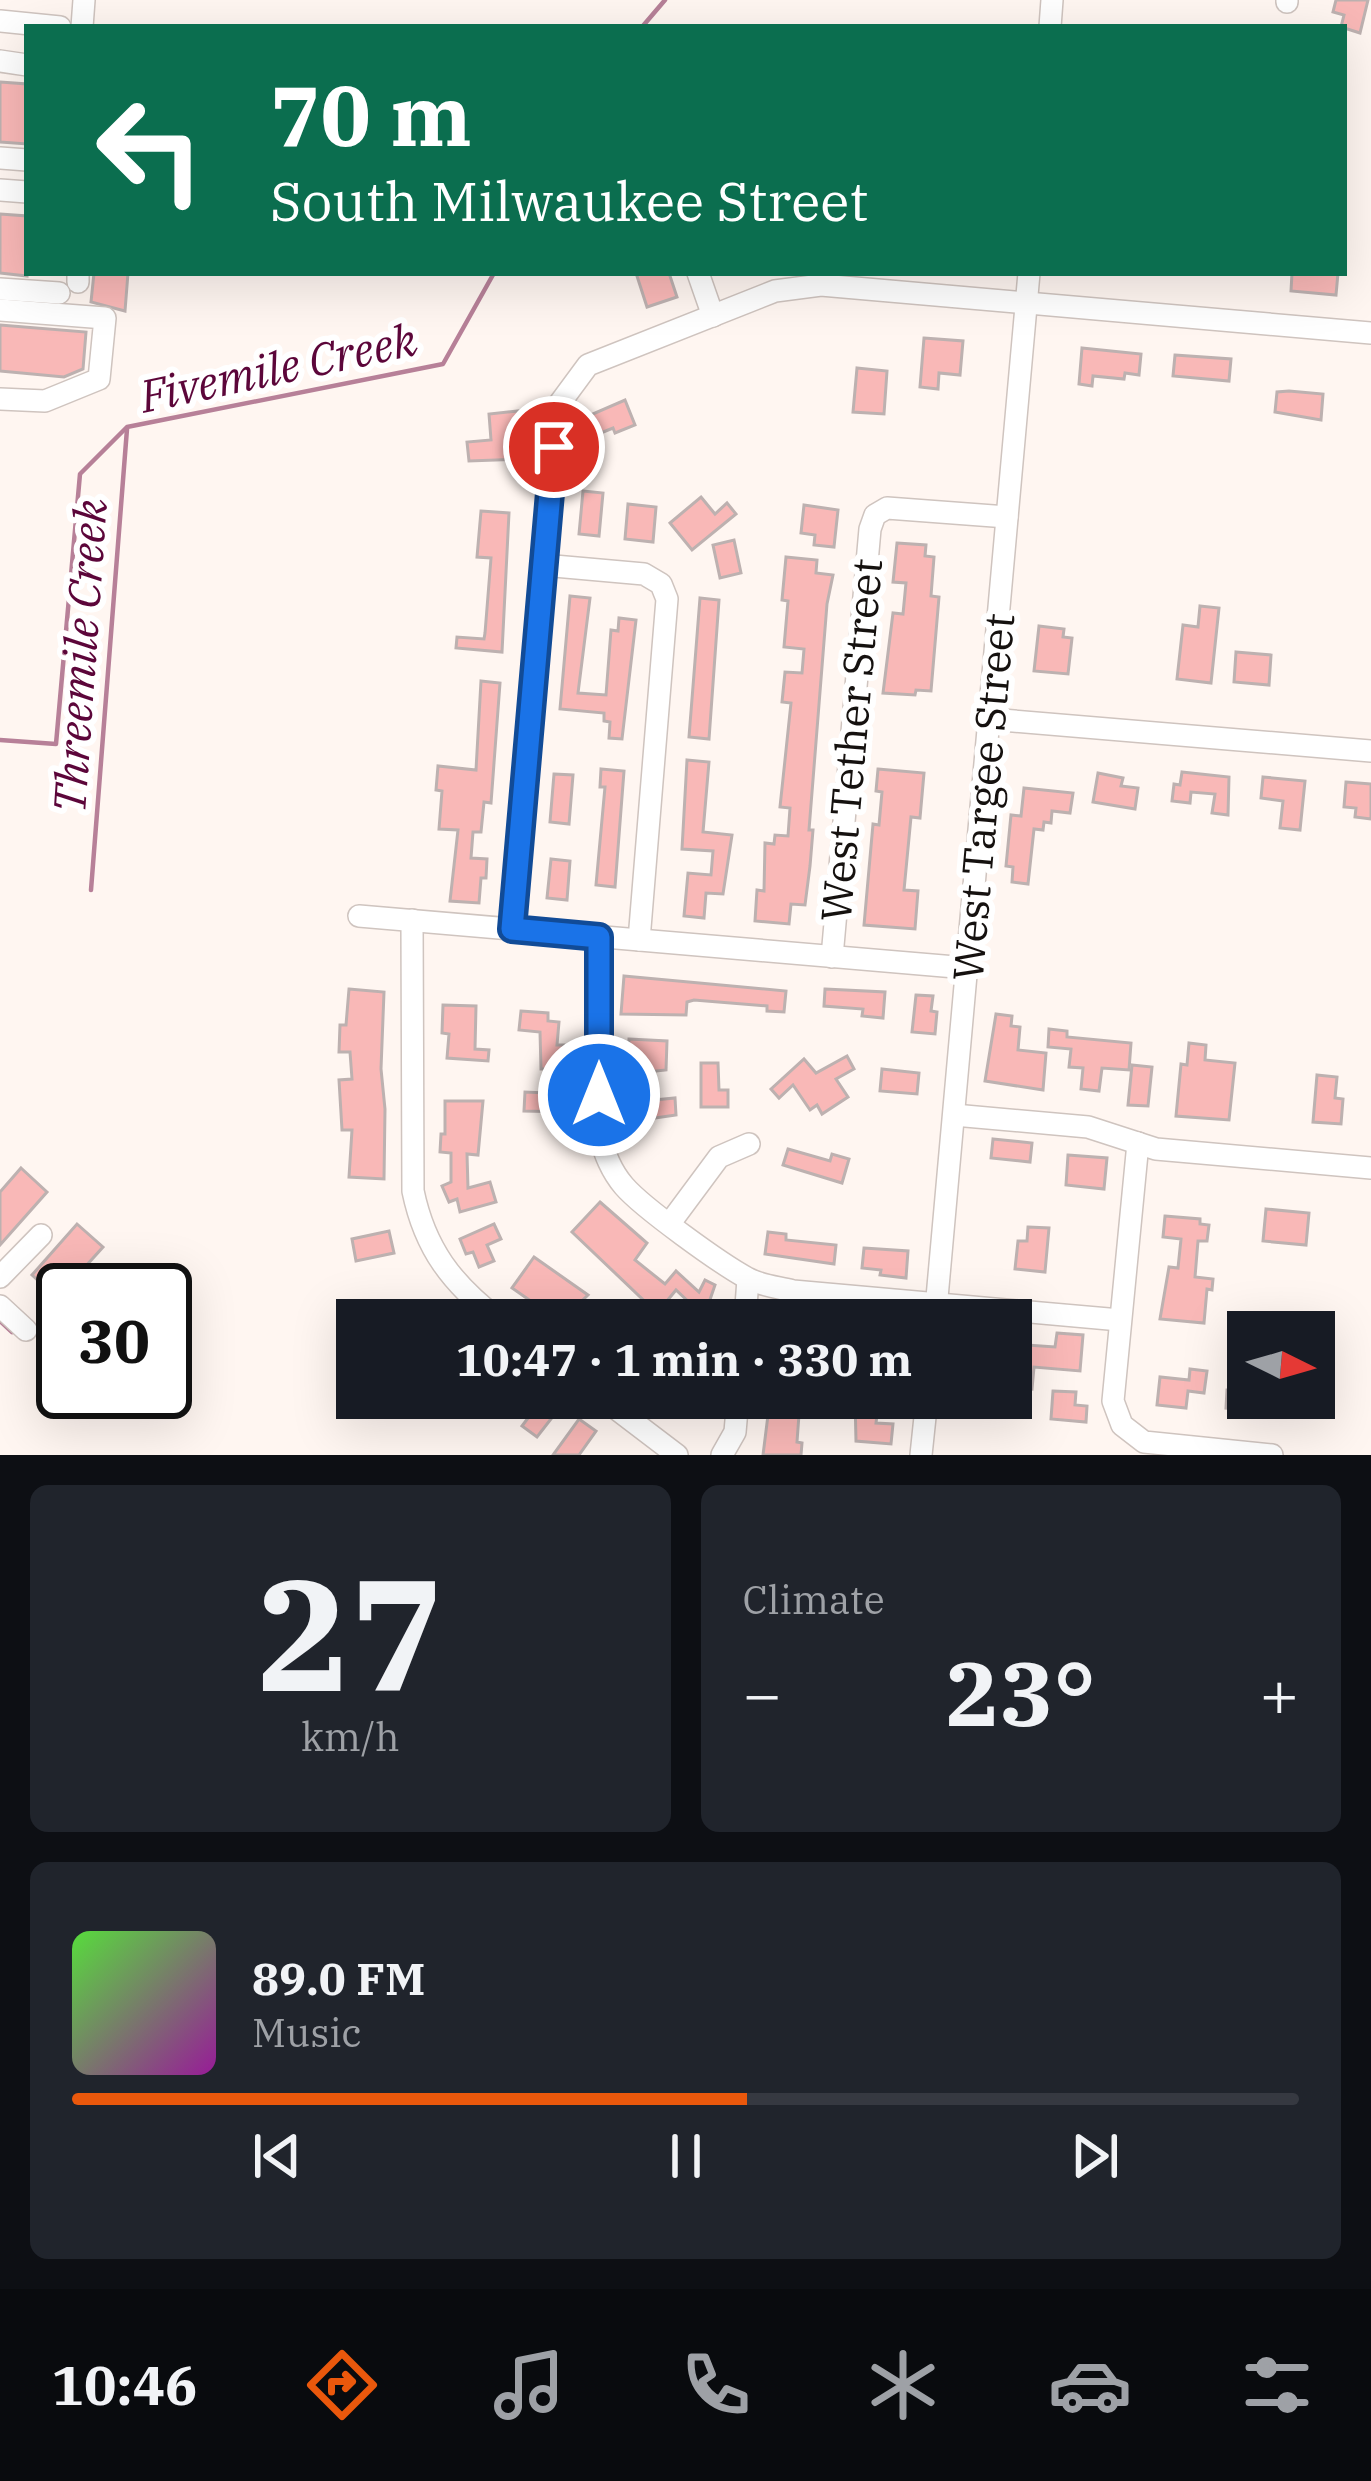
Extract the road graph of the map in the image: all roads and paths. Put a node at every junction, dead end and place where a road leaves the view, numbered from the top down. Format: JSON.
{"nodes":[{"id":1,"x":699,"y":276,"type":"edge"},
{"id":2,"x":1028,"y":276,"type":"edge"},
{"id":3,"x":72,"y":283,"type":"edge"},
{"id":4,"x":0,"y":289,"type":"edge"},
{"id":5,"x":1026,"y":303,"type":"junction"},
{"id":6,"x":0,"y":310,"type":"edge"},
{"id":7,"x":713,"y":316,"type":"junction"},
{"id":8,"x":1371,"y":333,"type":"edge"},
{"id":9,"x":0,"y":399,"type":"edge"},
{"id":10,"x":1007,"y":518,"type":"junction"},
{"id":11,"x":543,"y":565,"type":"junction"},
{"id":12,"x":990,"y":718,"type":"junction"},
{"id":13,"x":1371,"y":751,"type":"edge"},
{"id":14,"x":359,"y":916,"type":"dead end"},
{"id":15,"x":412,"y":920,"type":"junction"},
{"id":16,"x":512,"y":929,"type":"junction"},
{"id":17,"x":599,"y":937,"type":"junction"},
{"id":18,"x":639,"y":940,"type":"junction"},
{"id":19,"x":832,"y":957,"type":"junction"},
{"id":20,"x":967,"y":968,"type":"junction"},
{"id":21,"x":954,"y":1115,"type":"junction"},
{"id":22,"x":1138,"y":1143,"type":"junction"},
{"id":23,"x":748,"y":1144,"type":"dead end"},
{"id":24,"x":1371,"y":1168,"type":"edge"},
{"id":25,"x":670,"y":1222,"type":"junction"},
{"id":26,"x":41,"y":1235,"type":"dead end"},
{"id":27,"x":0,"y":1276,"type":"edge"},
{"id":28,"x":748,"y":1279,"type":"junction"},
{"id":29,"x":474,"y":1299,"type":"edge"},
{"id":30,"x":747,"y":1299,"type":"edge"},
{"id":31,"x":847,"y":1299,"type":"edge"},
{"id":32,"x":937,"y":1299,"type":"edge"},
{"id":33,"x":0,"y":1306,"type":"edge"},
{"id":34,"x":1032,"y":1316,"type":"edge"},
{"id":35,"x":1120,"y":1320,"type":"junction"},
{"id":36,"x":26,"y":1330,"type":"dead end"},
{"id":37,"x":630,"y":1419,"type":"edge"},
{"id":38,"x":736,"y":1419,"type":"edge"},
{"id":39,"x":925,"y":1419,"type":"edge"},
{"id":40,"x":677,"y":1455,"type":"edge"},
{"id":41,"x":722,"y":1455,"type":"edge"},
{"id":42,"x":921,"y":1455,"type":"edge"},
{"id":43,"x":1272,"y":1455,"type":"edge"}],
"edges":[{"from":1,"to":7,"type":"street"},
{"from":2,"to":5,"type":"street","name":"West Targee Street"},
{"from":3,"to":4,"type":"street"},
{"from":5,"to":7,"type":"street"},
{"from":5,"to":8,"type":"street"},
{"from":5,"to":10,"type":"street","name":"West Targee Street"},
{"from":6,"to":9,"type":"street"},
{"from":7,"to":11,"type":"street"},
{"from":10,"to":12,"type":"street","name":"West Targee Street"},
{"from":10,"to":19,"type":"street","name":"West Tether Street"},
{"from":11,"to":16,"type":"street"},
{"from":11,"to":18,"type":"street"},
{"from":12,"to":13,"type":"street"},
{"from":12,"to":20,"type":"street","name":"West Targee Street"},
{"from":14,"to":15,"type":"street"},
{"from":15,"to":16,"type":"street"},
{"from":15,"to":29,"type":"street"},
{"from":16,"to":17,"type":"street"},
{"from":17,"to":18,"type":"street"},
{"from":17,"to":25,"type":"street"},
{"from":18,"to":19,"type":"street"},
{"from":19,"to":20,"type":"street"},
{"from":20,"to":21,"type":"street","name":"West Targee Street"},
{"from":21,"to":22,"type":"street"},
{"from":21,"to":32,"type":"street","name":"West Targee Street"},
{"from":22,"to":24,"type":"street"},
{"from":22,"to":35,"type":"street"},
{"from":23,"to":25,"type":"street"},
{"from":25,"to":28,"type":"street"},
{"from":26,"to":27,"type":"street"},
{"from":28,"to":30,"type":"street"},
{"from":28,"to":31,"type":"street"},
{"from":33,"to":36,"type":"street"},
{"from":34,"to":35,"type":"street"},
{"from":35,"to":43,"type":"street"},
{"from":37,"to":40,"type":"street"},
{"from":38,"to":41,"type":"street"},
{"from":39,"to":42,"type":"street"}]}
